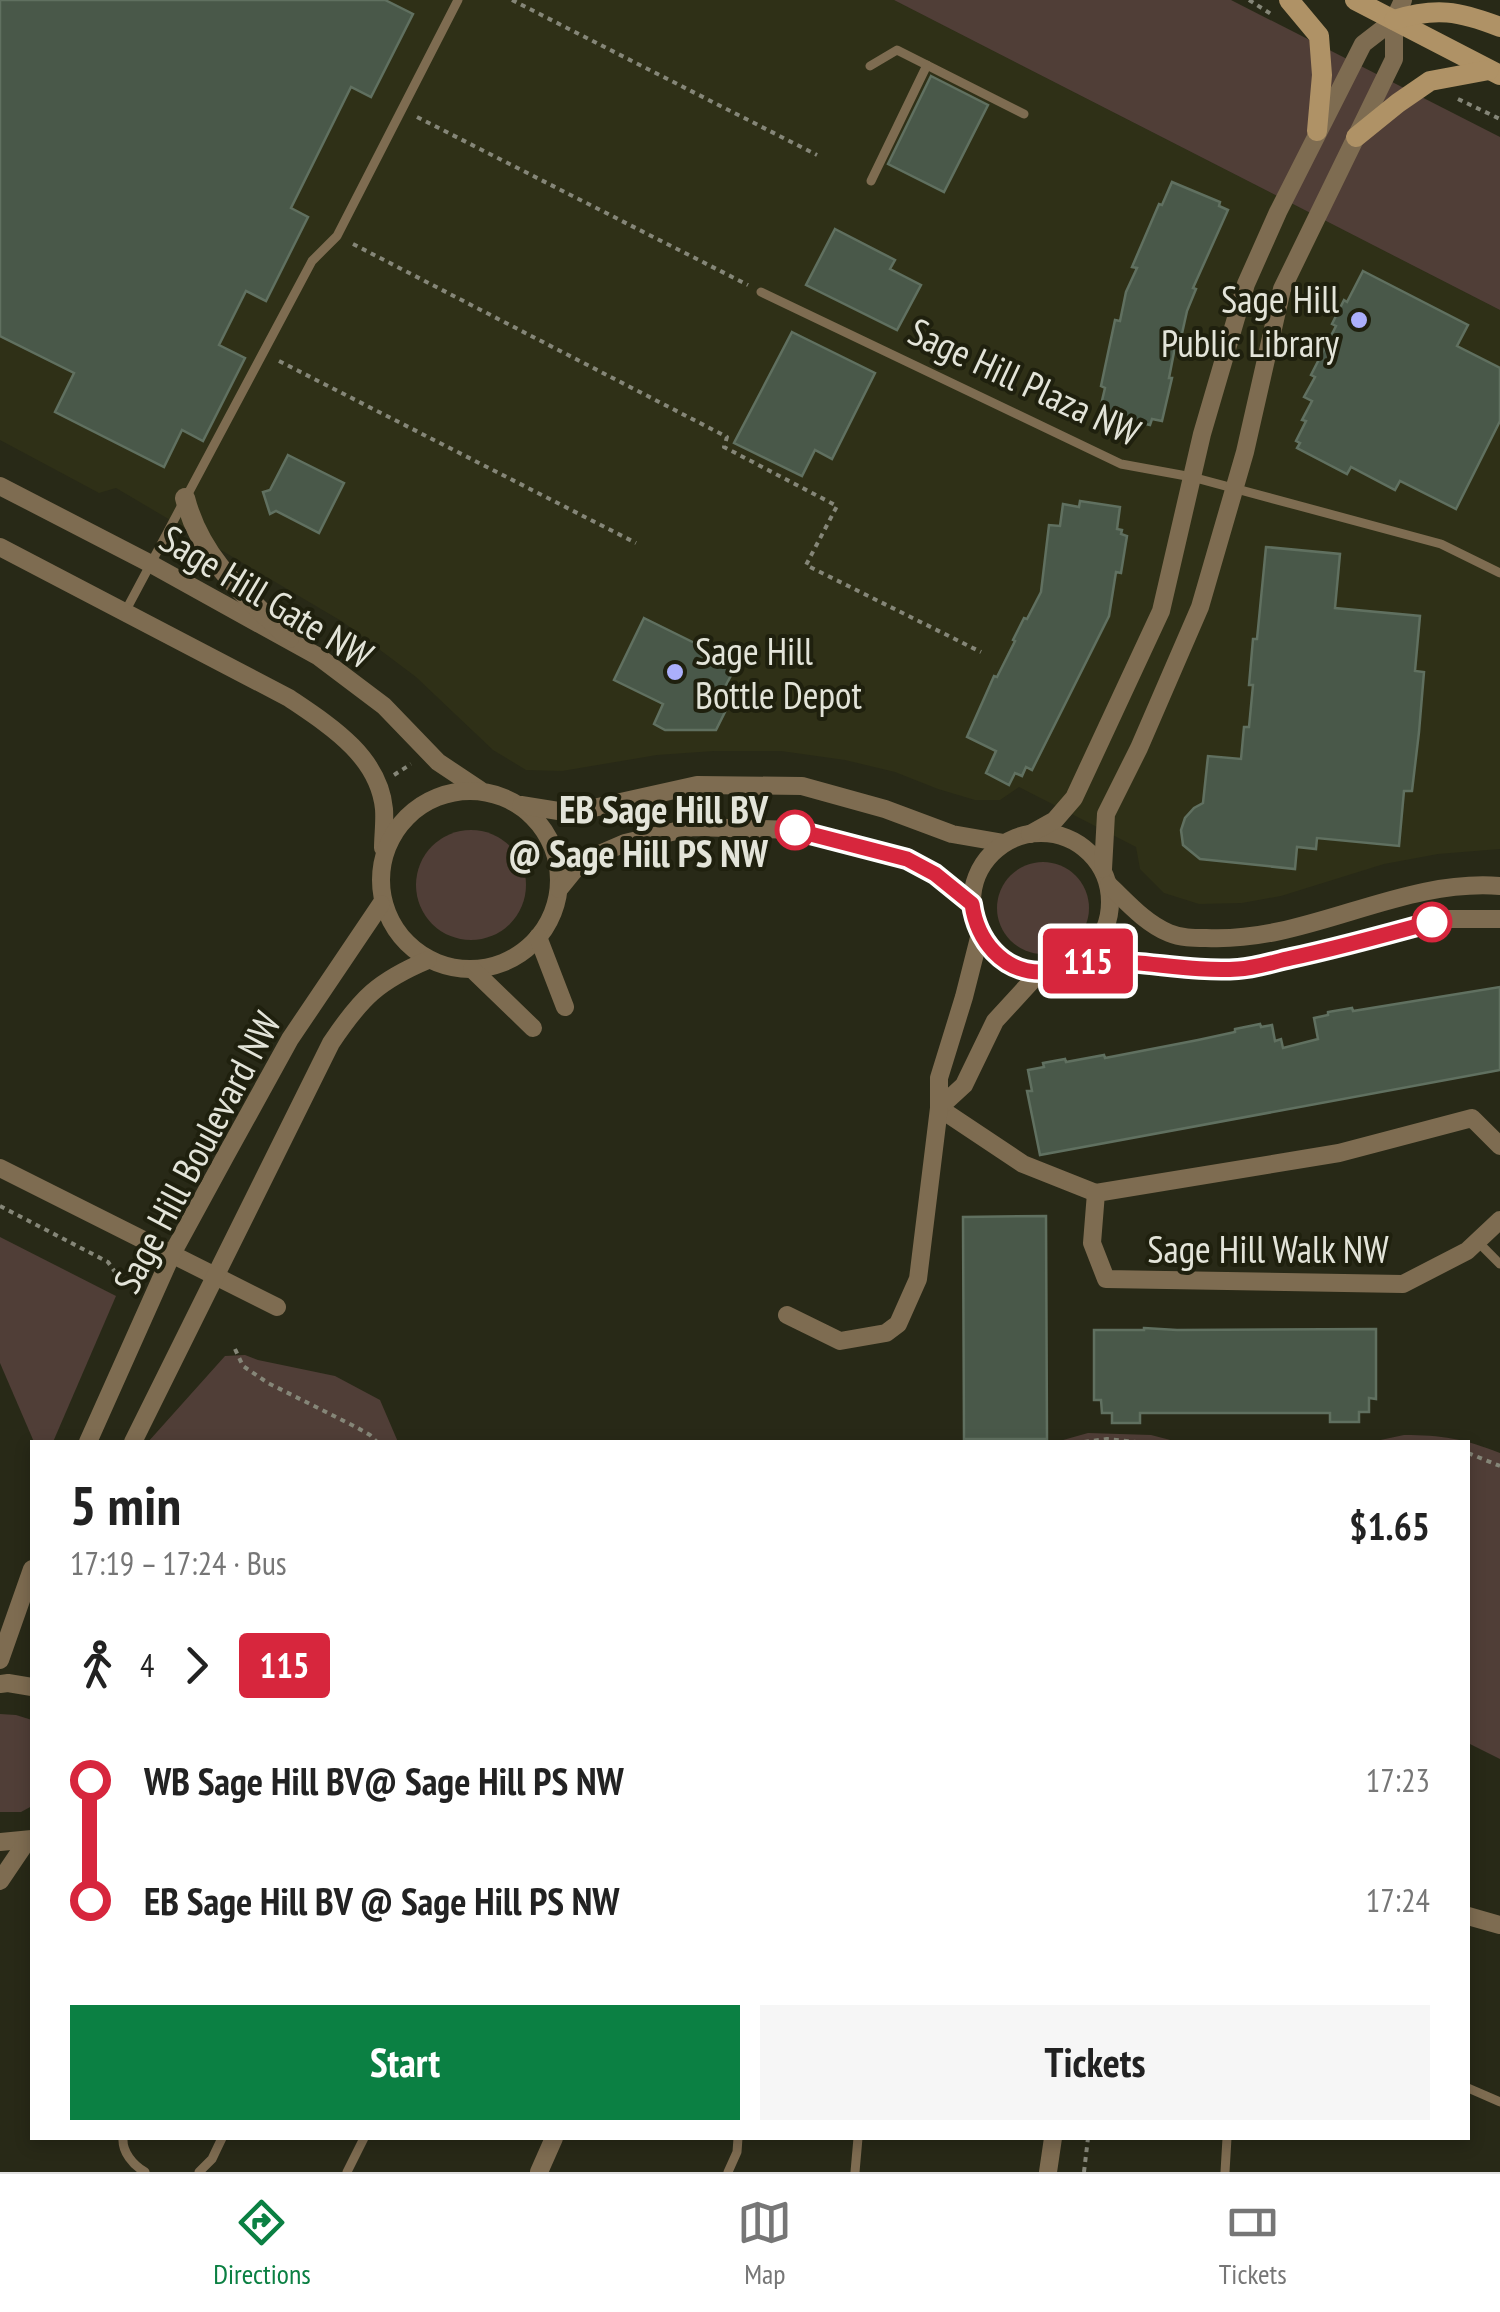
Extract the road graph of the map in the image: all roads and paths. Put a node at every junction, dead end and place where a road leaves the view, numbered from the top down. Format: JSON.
{"nodes":[{"id":1,"x":458,"y":0,"type":"edge"},
{"id":2,"x":512,"y":0,"type":"edge"},
{"id":3,"x":1289,"y":0,"type":"edge"},
{"id":4,"x":1355,"y":0,"type":"edge"},
{"id":5,"x":1404,"y":0,"type":"edge"},
{"id":6,"x":1394,"y":20,"type":"junction"},
{"id":7,"x":1500,"y":27,"type":"edge"},
{"id":8,"x":927,"y":65,"type":"junction"},
{"id":9,"x":870,"y":66,"type":"dead end"},
{"id":10,"x":1494,"y":72,"type":"edge"},
{"id":11,"x":1455,"y":98,"type":"dead end"},
{"id":12,"x":1024,"y":114,"type":"dead end"},
{"id":13,"x":418,"y":117,"type":"dead end"},
{"id":14,"x":1500,"y":119,"type":"edge"},
{"id":15,"x":1318,"y":131,"type":"junction"},
{"id":16,"x":1356,"y":137,"type":"junction"},
{"id":17,"x":818,"y":154,"type":"dead end"},
{"id":18,"x":871,"y":181,"type":"dead end"},
{"id":19,"x":353,"y":244,"type":"dead end"},
{"id":20,"x":761,"y":292,"type":"joint"},
{"id":21,"x":262,"y":353,"type":"junction"},
{"id":22,"x":1192,"y":477,"type":"junction"},
{"id":23,"x":0,"y":486,"type":"edge"},
{"id":24,"x":1234,"y":489,"type":"junction"},
{"id":25,"x":185,"y":498,"type":"junction"},
{"id":26,"x":636,"y":544,"type":"dead end"},
{"id":27,"x":0,"y":547,"type":"edge"},
{"id":28,"x":151,"y":564,"type":"junction"},
{"id":29,"x":1500,"y":573,"type":"edge"},
{"id":30,"x":124,"y":612,"type":"junction"},
{"id":31,"x":289,"y":638,"type":"junction"},
{"id":32,"x":981,"y":652,"type":"dead end"},
{"id":33,"x":420,"y":759,"type":"dead end"},
{"id":34,"x":394,"y":774,"type":"dead end"},
{"id":35,"x":480,"y":790,"type":"junction"},
{"id":36,"x":519,"y":804,"type":"junction"},
{"id":37,"x":1030,"y":834,"type":"junction"},
{"id":38,"x":1004,"y":843,"type":"junction"},
{"id":39,"x":383,"y":859,"type":"junction"},
{"id":40,"x":1106,"y":877,"type":"junction"},
{"id":41,"x":1500,"y":886,"type":"edge"},
{"id":42,"x":559,"y":889,"type":"junction"},
{"id":43,"x":382,"y":904,"type":"junction"},
{"id":44,"x":972,"y":904,"type":"junction"},
{"id":45,"x":1500,"y":919,"type":"edge"},
{"id":46,"x":980,"y":934,"type":"junction"},
{"id":47,"x":538,"y":938,"type":"junction"},
{"id":48,"x":428,"y":960,"type":"junction"},
{"id":49,"x":1079,"y":960,"type":"junction"},
{"id":50,"x":472,"y":969,"type":"junction"},
{"id":51,"x":1040,"y":972,"type":"junction"},
{"id":52,"x":564,"y":1008,"type":"dead end"},
{"id":53,"x":533,"y":1028,"type":"dead end"},
{"id":54,"x":939,"y":1108,"type":"junction"},
{"id":55,"x":1500,"y":1146,"type":"edge"},
{"id":56,"x":0,"y":1168,"type":"edge"},
{"id":57,"x":1096,"y":1193,"type":"junction"},
{"id":58,"x":0,"y":1206,"type":"edge"},
{"id":59,"x":1500,"y":1220,"type":"edge"},
{"id":60,"x":1478,"y":1242,"type":"junction"},
{"id":61,"x":172,"y":1254,"type":"junction"},
{"id":62,"x":1500,"y":1264,"type":"edge"},
{"id":63,"x":116,"y":1272,"type":"dead end"},
{"id":64,"x":215,"y":1276,"type":"junction"},
{"id":65,"x":277,"y":1307,"type":"dead end"},
{"id":66,"x":787,"y":1315,"type":"dead end"},
{"id":67,"x":235,"y":1349,"type":"dead end"},
{"id":68,"x":89,"y":1440,"type":"edge"},
{"id":69,"x":134,"y":1440,"type":"edge"},
{"id":70,"x":375,"y":1440,"type":"edge"},
{"id":71,"x":1470,"y":1454,"type":"edge"},
{"id":72,"x":1500,"y":1466,"type":"edge"},
{"id":73,"x":30,"y":1576,"type":"edge"},
{"id":74,"x":0,"y":1660,"type":"edge"},
{"id":75,"x":0,"y":1684,"type":"edge"},
{"id":76,"x":30,"y":1687,"type":"edge"},
{"id":77,"x":30,"y":1840,"type":"edge"},
{"id":78,"x":0,"y":1842,"type":"edge"},
{"id":79,"x":0,"y":1881,"type":"edge"},
{"id":80,"x":1470,"y":1917,"type":"edge"},
{"id":81,"x":1500,"y":1925,"type":"edge"},
{"id":82,"x":1470,"y":2089,"type":"edge"},
{"id":83,"x":1500,"y":2102,"type":"edge"},
{"id":84,"x":123,"y":2140,"type":"edge"},
{"id":85,"x":221,"y":2140,"type":"edge"},
{"id":86,"x":363,"y":2140,"type":"edge"},
{"id":87,"x":553,"y":2140,"type":"edge"},
{"id":88,"x":738,"y":2140,"type":"edge"},
{"id":89,"x":858,"y":2140,"type":"edge"},
{"id":90,"x":1052,"y":2140,"type":"edge"},
{"id":91,"x":1088,"y":2140,"type":"edge"},
{"id":92,"x":1227,"y":2140,"type":"edge"},
{"id":93,"x":145,"y":2172,"type":"edge"},
{"id":94,"x":199,"y":2172,"type":"edge"},
{"id":95,"x":347,"y":2172,"type":"edge"},
{"id":96,"x":538,"y":2172,"type":"edge"},
{"id":97,"x":728,"y":2172,"type":"edge"},
{"id":98,"x":855,"y":2172,"type":"edge"},
{"id":99,"x":1048,"y":2172,"type":"edge"},
{"id":100,"x":1084,"y":2172,"type":"edge"},
{"id":101,"x":1225,"y":2172,"type":"edge"}],
"edges":[{"from":1,"to":21,"type":"lane"},
{"from":2,"to":17,"type":"path"},
{"from":3,"to":15,"type":"main road"},
{"from":4,"to":6,"type":"main road"},
{"from":5,"to":6,"type":"street"},
{"from":6,"to":7,"type":"main road"},
{"from":6,"to":10,"type":"main road"},
{"from":6,"to":15,"type":"street"},
{"from":6,"to":16,"type":"street"},
{"from":8,"to":9,"type":"lane"},
{"from":8,"to":12,"type":"lane"},
{"from":8,"to":18,"type":"lane"},
{"from":10,"to":16,"type":"main road"},
{"from":11,"to":14,"type":"path"},
{"from":13,"to":20,"type":"path"},
{"from":15,"to":22,"type":"street"},
{"from":16,"to":24,"type":"street"},
{"from":19,"to":32,"type":"path"},
{"from":20,"to":22,"type":"lane","name":"Sage Hill Plaza NW"},
{"from":21,"to":25,"type":"lane"},
{"from":21,"to":26,"type":"path"},
{"from":22,"to":24,"type":"lane","name":"Sage Hill Plaza NW"},
{"from":22,"to":37,"type":"street"},
{"from":23,"to":28,"type":"street","name":"Sage Hill Gate NW"},
{"from":24,"to":29,"type":"lane","name":"Sage Hill Plaza NW"},
{"from":24,"to":40,"type":"street"},
{"from":25,"to":28,"type":"lane"},
{"from":25,"to":31,"type":"street"},
{"from":27,"to":30,"type":"street","name":"Sage Hill Gate NW"},
{"from":28,"to":30,"type":"lane"},
{"from":28,"to":31,"type":"street","name":"Sage Hill Gate NW"},
{"from":30,"to":39,"type":"street","name":"Sage Hill Gate NW"},
{"from":31,"to":35,"type":"street","name":"Sage Hill Gate NW"},
{"from":33,"to":34,"type":"path"},
{"from":35,"to":36,"type":"street"},
{"from":35,"to":39,"type":"street"},
{"from":36,"to":38,"type":"street"},
{"from":36,"to":42,"type":"street"},
{"from":37,"to":38,"type":"street"},
{"from":37,"to":40,"type":"street"},
{"from":38,"to":44,"type":"street"},
{"from":39,"to":43,"type":"street"},
{"from":40,"to":41,"type":"street"},
{"from":40,"to":49,"type":"street"},
{"from":42,"to":44,"type":"street"},
{"from":42,"to":47,"type":"street"},
{"from":43,"to":48,"type":"street"},
{"from":43,"to":61,"type":"street","name":"Sage Hill Boulevard NW"},
{"from":44,"to":46,"type":"street"},
{"from":45,"to":49,"type":"street"},
{"from":46,"to":51,"type":"street"},
{"from":46,"to":54,"type":"street"},
{"from":47,"to":50,"type":"street"},
{"from":47,"to":52,"type":"street"},
{"from":48,"to":50,"type":"street"},
{"from":48,"to":64,"type":"street","name":"Sage Hill Boulevard NW"},
{"from":49,"to":51,"type":"street"},
{"from":50,"to":53,"type":"street"},
{"from":51,"to":54,"type":"street"},
{"from":54,"to":57,"type":"street"},
{"from":54,"to":66,"type":"street"},
{"from":55,"to":57,"type":"street","name":"Sage Hill Walk NW"},
{"from":56,"to":61,"type":"street"},
{"from":57,"to":60,"type":"street","name":"Sage Hill Walk NW"},
{"from":58,"to":63,"type":"path"},
{"from":59,"to":60,"type":"street","name":"Sage Hill Walk NW"},
{"from":60,"to":62,"type":"lane"},
{"from":61,"to":64,"type":"street"},
{"from":61,"to":68,"type":"street","name":"Sage Hill Boulevard NW"},
{"from":64,"to":65,"type":"street"},
{"from":64,"to":69,"type":"street","name":"Sage Hill Boulevard NW"},
{"from":67,"to":70,"type":"path"},
{"from":71,"to":72,"type":"path"},
{"from":73,"to":74,"type":"street"},
{"from":75,"to":76,"type":"street"},
{"from":77,"to":78,"type":"street"},
{"from":77,"to":79,"type":"street"},
{"from":80,"to":81,"type":"street"},
{"from":82,"to":83,"type":"lane"},
{"from":84,"to":93,"type":"lane"},
{"from":85,"to":94,"type":"lane"},
{"from":86,"to":95,"type":"lane"},
{"from":87,"to":96,"type":"street"},
{"from":88,"to":97,"type":"lane"},
{"from":89,"to":98,"type":"lane"},
{"from":90,"to":99,"type":"street"},
{"from":91,"to":100,"type":"path"},
{"from":92,"to":101,"type":"lane"}]}
